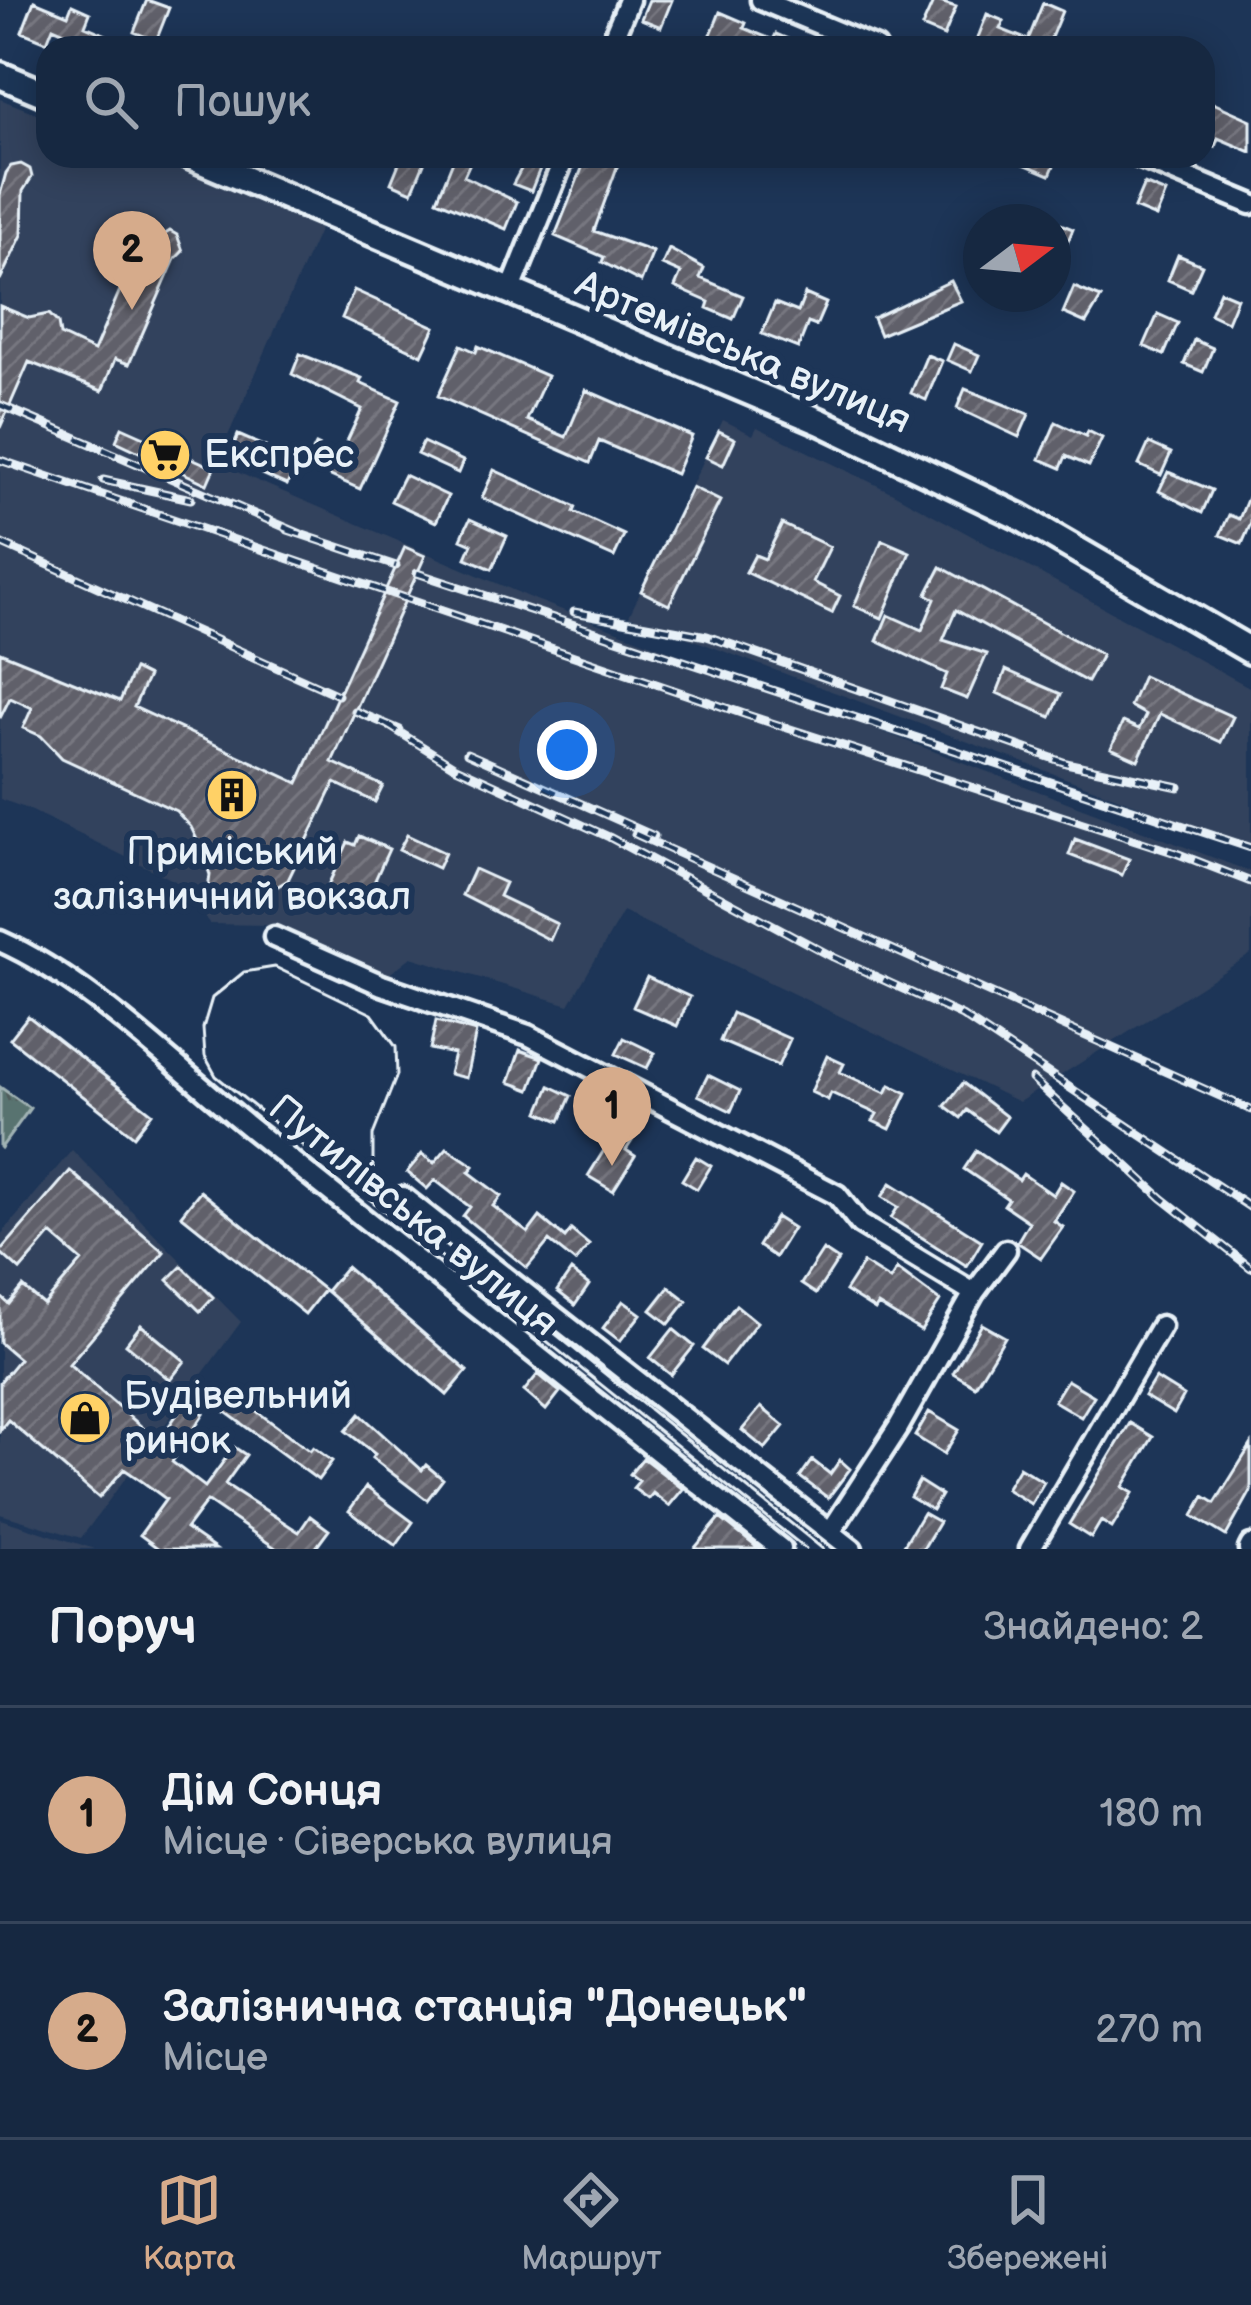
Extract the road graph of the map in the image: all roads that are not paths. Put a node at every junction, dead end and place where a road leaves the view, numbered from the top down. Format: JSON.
{"nodes":[{"id":1,"x":629,"y":0,"type":"edge"},
{"id":2,"x":761,"y":0,"type":"edge"},
{"id":3,"x":614,"y":36,"type":"edge"},
{"id":4,"x":847,"y":36,"type":"edge"},
{"id":5,"x":0,"y":75,"type":"edge"},
{"id":6,"x":36,"y":90,"type":"edge"},
{"id":7,"x":218,"y":168,"type":"edge"},
{"id":8,"x":560,"y":168,"type":"edge"},
{"id":9,"x":1165,"y":168,"type":"edge"},
{"id":10,"x":1251,"y":204,"type":"edge"},
{"id":11,"x":510,"y":292,"type":"junction"},
{"id":12,"x":1251,"y":652,"type":"edge"},
{"id":13,"x":274,"y":937,"type":"dead end"},
{"id":14,"x":0,"y":941,"type":"edge"},
{"id":15,"x":403,"y":1197,"type":"dead end"},
{"id":16,"x":1006,"y":1250,"type":"dead end"},
{"id":17,"x":974,"y":1293,"type":"junction"},
{"id":18,"x":1161,"y":1326,"type":"dead end"},
{"id":19,"x":831,"y":1531,"type":"junction"},
{"id":20,"x":781,"y":1549,"type":"edge"},
{"id":21,"x":852,"y":1549,"type":"edge"},
{"id":22,"x":1030,"y":1549,"type":"edge"}],
"edges":[{"from":1,"to":3,"type":"street"},
{"from":2,"to":4,"type":"street"},
{"from":5,"to":6,"type":"main road"},
{"from":7,"to":11,"type":"main road","name":"Артемівська вулиця"},
{"from":8,"to":11,"type":"street"},
{"from":9,"to":10,"type":"street"},
{"from":11,"to":12,"type":"main road","name":"Артемівська вулиця"},
{"from":13,"to":17,"type":"street"},
{"from":14,"to":20,"type":"street","name":"Путилівська вулиця"},
{"from":15,"to":19,"type":"street","name":"Путилівська вулиця"},
{"from":16,"to":17,"type":"street"},
{"from":17,"to":19,"type":"street"},
{"from":18,"to":22,"type":"street"},
{"from":19,"to":21,"type":"street","name":"Путилівська вулиця"}]}
